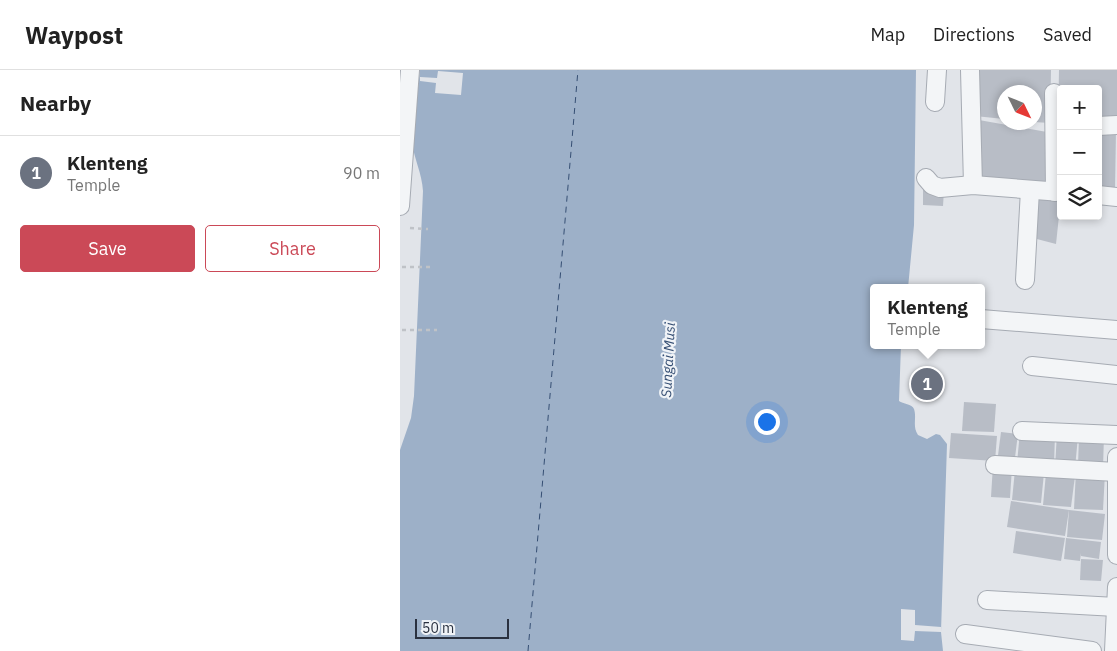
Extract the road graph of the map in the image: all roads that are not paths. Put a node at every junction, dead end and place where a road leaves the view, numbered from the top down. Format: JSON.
{"nodes":[{"id":1,"x":936,"y":70,"type":"edge"},
{"id":2,"x":970,"y":70,"type":"edge"},
{"id":3,"x":407,"y":76,"type":"edge"},
{"id":4,"x":1054,"y":93,"type":"dead end"},
{"id":5,"x":934,"y":102,"type":"dead end"},
{"id":6,"x":1057,"y":119,"type":"edge"},
{"id":7,"x":1102,"y":126,"type":"edge"},
{"id":8,"x":1117,"y":126,"type":"edge"},
{"id":9,"x":1058,"y":130,"type":"edge"},
{"id":10,"x":1058,"y":175,"type":"edge"},
{"id":11,"x":926,"y":178,"type":"dead end"},
{"id":12,"x":973,"y":185,"type":"junction"},
{"id":13,"x":1030,"y":190,"type":"junction"},
{"id":14,"x":1057,"y":192,"type":"edge"},
{"id":15,"x":1102,"y":195,"type":"edge"},
{"id":16,"x":1117,"y":197,"type":"edge"},
{"id":17,"x":400,"y":206,"type":"edge"},
{"id":18,"x":1025,"y":280,"type":"dead end"},
{"id":19,"x":985,"y":318,"type":"edge"},
{"id":20,"x":1117,"y":330,"type":"edge"},
{"id":21,"x":1032,"y":366,"type":"dead end"},
{"id":22,"x":1117,"y":375,"type":"edge"},
{"id":23,"x":1022,"y":431,"type":"dead end"},
{"id":24,"x":1117,"y":435,"type":"edge"},
{"id":25,"x":1116,"y":464,"type":"edge"},
{"id":26,"x":995,"y":465,"type":"dead end"},
{"id":27,"x":1117,"y":555,"type":"edge"},
{"id":28,"x":1117,"y":587,"type":"edge"},
{"id":29,"x":987,"y":600,"type":"dead end"},
{"id":30,"x":1116,"y":607,"type":"edge"},
{"id":31,"x":965,"y":634,"type":"dead end"},
{"id":32,"x":1092,"y":651,"type":"edge"},
{"id":33,"x":1114,"y":651,"type":"edge"}],
"edges":[{"from":1,"to":5,"type":"street"},
{"from":2,"to":12,"type":"street"},
{"from":3,"to":17,"type":"street"},
{"from":4,"to":6,"type":"street"},
{"from":7,"to":8,"type":"street"},
{"from":9,"to":10,"type":"street"},
{"from":11,"to":12,"type":"street"},
{"from":12,"to":13,"type":"street"},
{"from":13,"to":14,"type":"street"},
{"from":13,"to":18,"type":"street"},
{"from":15,"to":16,"type":"street"},
{"from":19,"to":20,"type":"street"},
{"from":21,"to":22,"type":"street"},
{"from":23,"to":24,"type":"street"},
{"from":25,"to":26,"type":"street"},
{"from":25,"to":27,"type":"street"},
{"from":28,"to":30,"type":"street"},
{"from":29,"to":30,"type":"street"},
{"from":30,"to":33,"type":"street"},
{"from":31,"to":32,"type":"street"}]}
